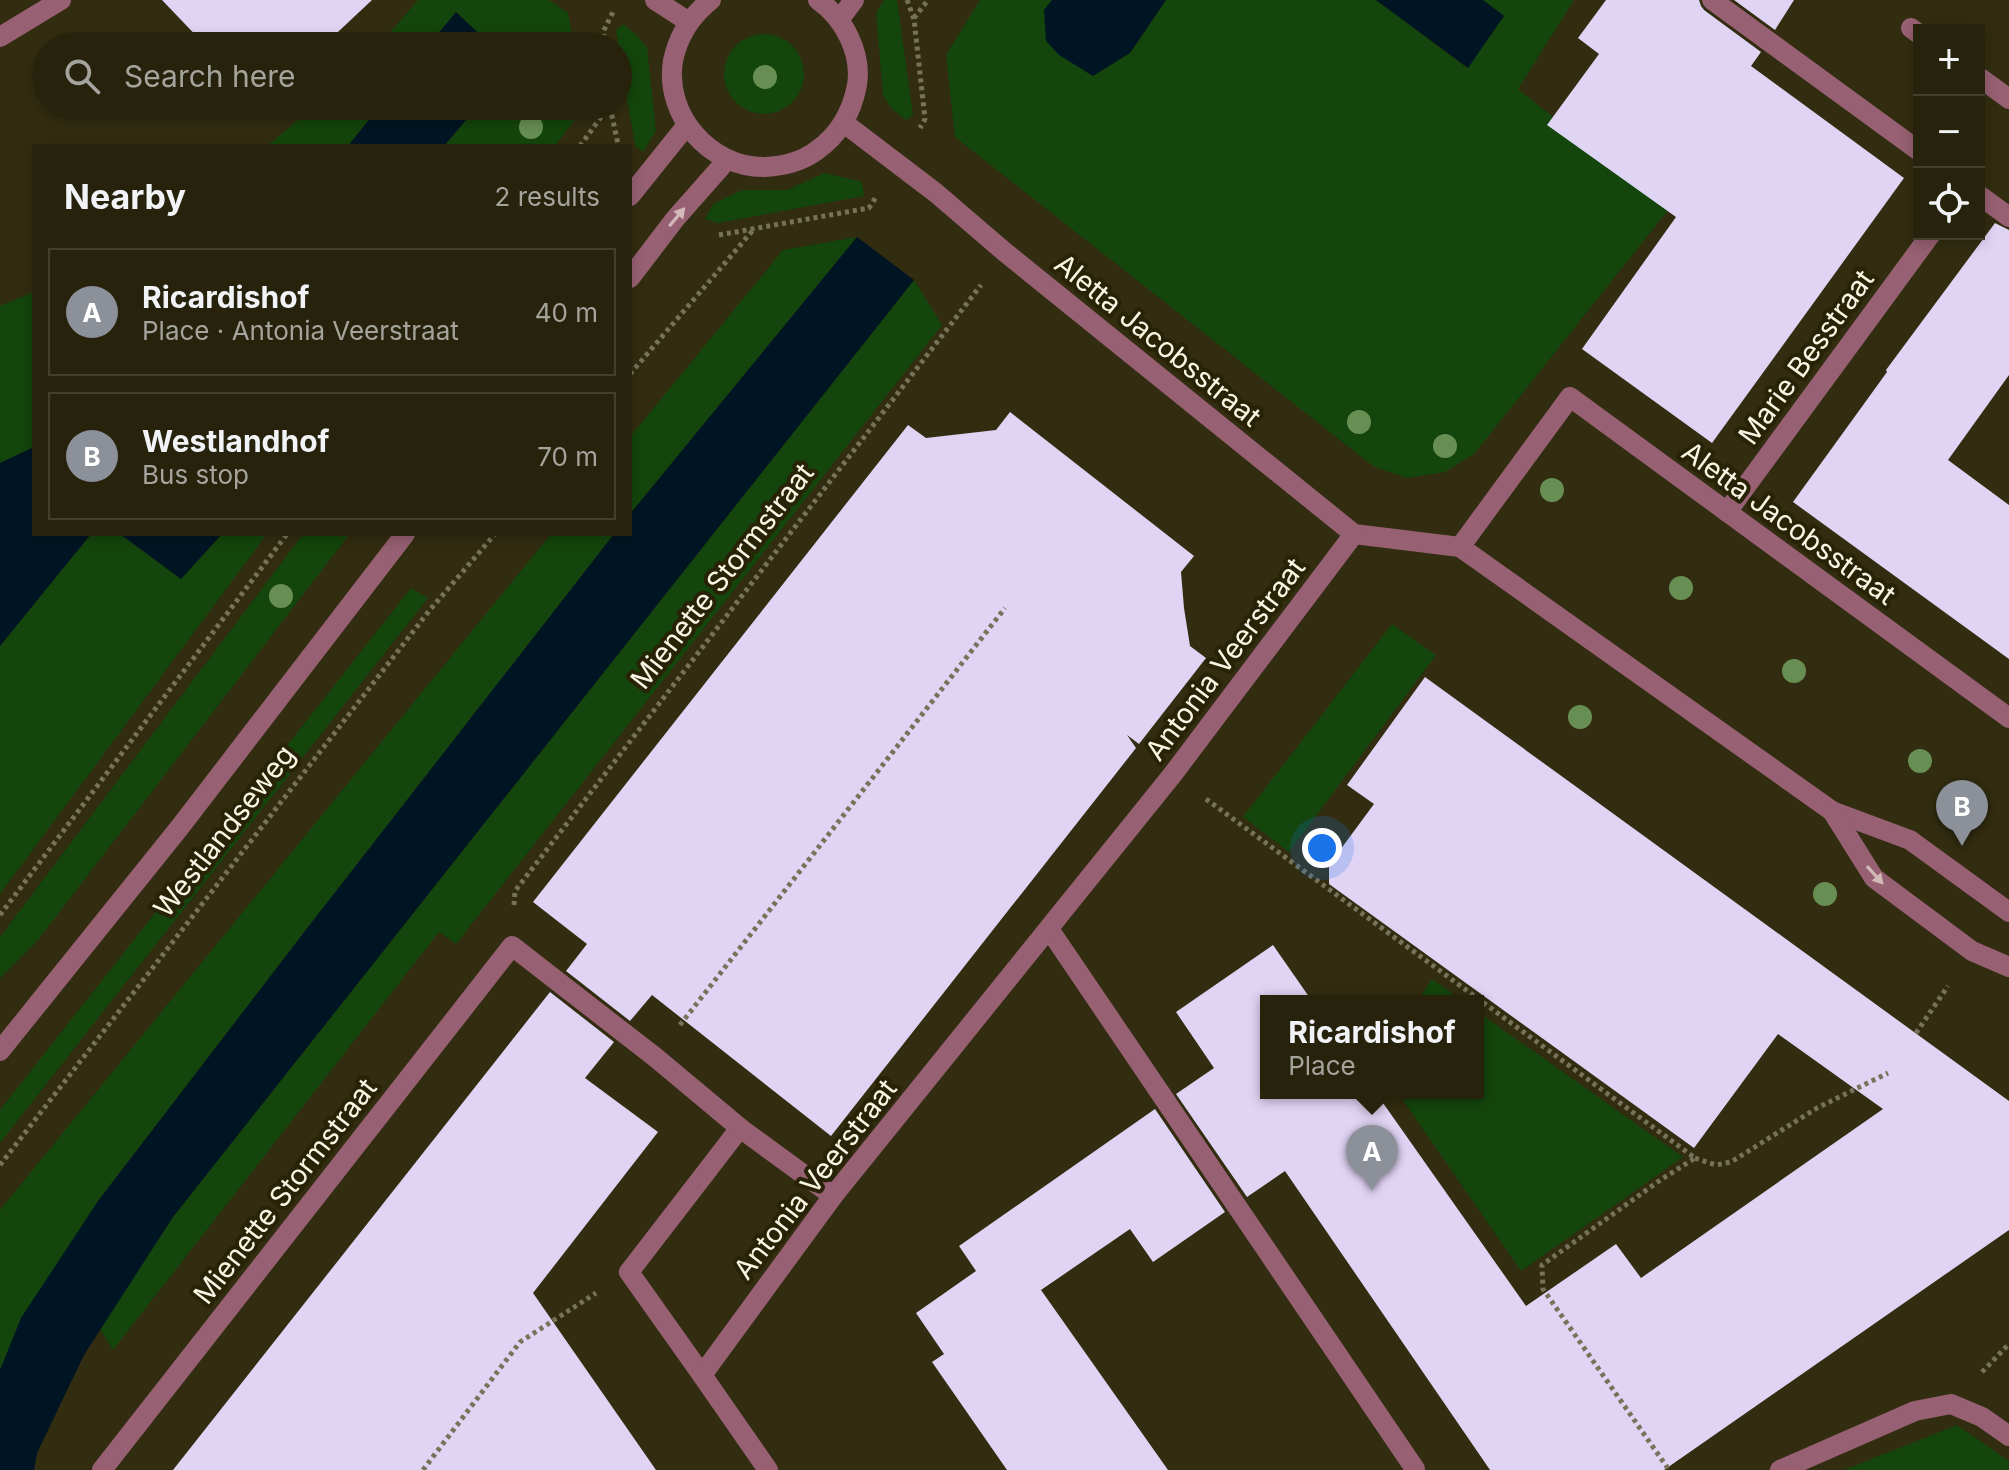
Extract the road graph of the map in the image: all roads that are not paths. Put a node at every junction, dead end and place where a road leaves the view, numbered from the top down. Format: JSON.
{"nodes":[{"id":1,"x":61,"y":0,"type":"edge"},
{"id":2,"x":655,"y":0,"type":"edge"},
{"id":3,"x":711,"y":0,"type":"edge"},
{"id":4,"x":818,"y":0,"type":"edge"},
{"id":5,"x":854,"y":0,"type":"edge"},
{"id":6,"x":1712,"y":0,"type":"edge"},
{"id":7,"x":839,"y":20,"type":"junction"},
{"id":8,"x":689,"y":22,"type":"junction"},
{"id":9,"x":0,"y":37,"type":"edge"},
{"id":10,"x":1985,"y":81,"type":"edge"},
{"id":11,"x":2009,"y":99,"type":"edge"},
{"id":12,"x":844,"y":123,"type":"junction"},
{"id":13,"x":687,"y":125,"type":"junction"},
{"id":14,"x":1913,"y":147,"type":"edge"},
{"id":15,"x":727,"y":160,"type":"junction"},
{"id":16,"x":632,"y":194,"type":"edge"},
{"id":17,"x":1985,"y":199,"type":"edge"},
{"id":18,"x":2009,"y":217,"type":"edge"},
{"id":19,"x":1927,"y":240,"type":"edge"},
{"id":20,"x":632,"y":275,"type":"edge"},
{"id":21,"x":1727,"y":512,"type":"junction"},
{"id":22,"x":1354,"y":534,"type":"junction"},
{"id":23,"x":403,"y":536,"type":"edge"},
{"id":24,"x":1460,"y":547,"type":"junction"},
{"id":25,"x":2009,"y":718,"type":"edge"},
{"id":26,"x":1832,"y":811,"type":"junction"},
{"id":27,"x":2009,"y":912,"type":"edge"},
{"id":28,"x":1049,"y":929,"type":"junction"},
{"id":29,"x":2009,"y":967,"type":"edge"},
{"id":30,"x":0,"y":1051,"type":"edge"},
{"id":31,"x":740,"y":1128,"type":"junction"},
{"id":32,"x":833,"y":1196,"type":"junction"},
{"id":33,"x":702,"y":1375,"type":"junction"},
{"id":34,"x":2009,"y":1436,"type":"edge"},
{"id":35,"x":1415,"y":1469,"type":"edge"},
{"id":36,"x":102,"y":1470,"type":"edge"},
{"id":37,"x":768,"y":1470,"type":"edge"},
{"id":38,"x":1780,"y":1470,"type":"edge"}],
"edges":[{"from":1,"to":9,"type":"street"},
{"from":2,"to":8,"type":"street"},
{"from":3,"to":8,"type":"street"},
{"from":4,"to":7,"type":"street"},
{"from":5,"to":7,"type":"street"},
{"from":6,"to":14,"type":"street"},
{"from":7,"to":12,"type":"street"},
{"from":8,"to":13,"type":"street"},
{"from":10,"to":11,"type":"street"},
{"from":12,"to":15,"type":"street"},
{"from":12,"to":22,"type":"street","name":"Aletta Jacobsstraat"},
{"from":13,"to":15,"type":"street"},
{"from":13,"to":16,"type":"street"},
{"from":20,"to":15,"type":"street","one_way":true},
{"from":17,"to":18,"type":"street"},
{"from":19,"to":21,"type":"street","name":"Marie Besstraat"},
{"from":21,"to":24,"type":"street","name":"Aletta Jacobsstraat"},
{"from":21,"to":25,"type":"street","name":"Aletta Jacobsstraat"},
{"from":22,"to":24,"type":"street"},
{"from":22,"to":28,"type":"street","name":"Antonia Veerstraat"},
{"from":23,"to":30,"type":"street","name":"Westlandseweg"},
{"from":24,"to":26,"type":"street"},
{"from":26,"to":27,"type":"street"},
{"from":26,"to":29,"type":"street","one_way":true},
{"from":28,"to":32,"type":"street","name":"Antonia Veerstraat"},
{"from":28,"to":35,"type":"street"},
{"from":31,"to":32,"type":"street"},
{"from":31,"to":33,"type":"street"},
{"from":31,"to":36,"type":"street","name":"Mienette Stormstraat"},
{"from":32,"to":33,"type":"street","name":"Antonia Veerstraat"},
{"from":33,"to":37,"type":"street"},
{"from":34,"to":38,"type":"street"}]}
